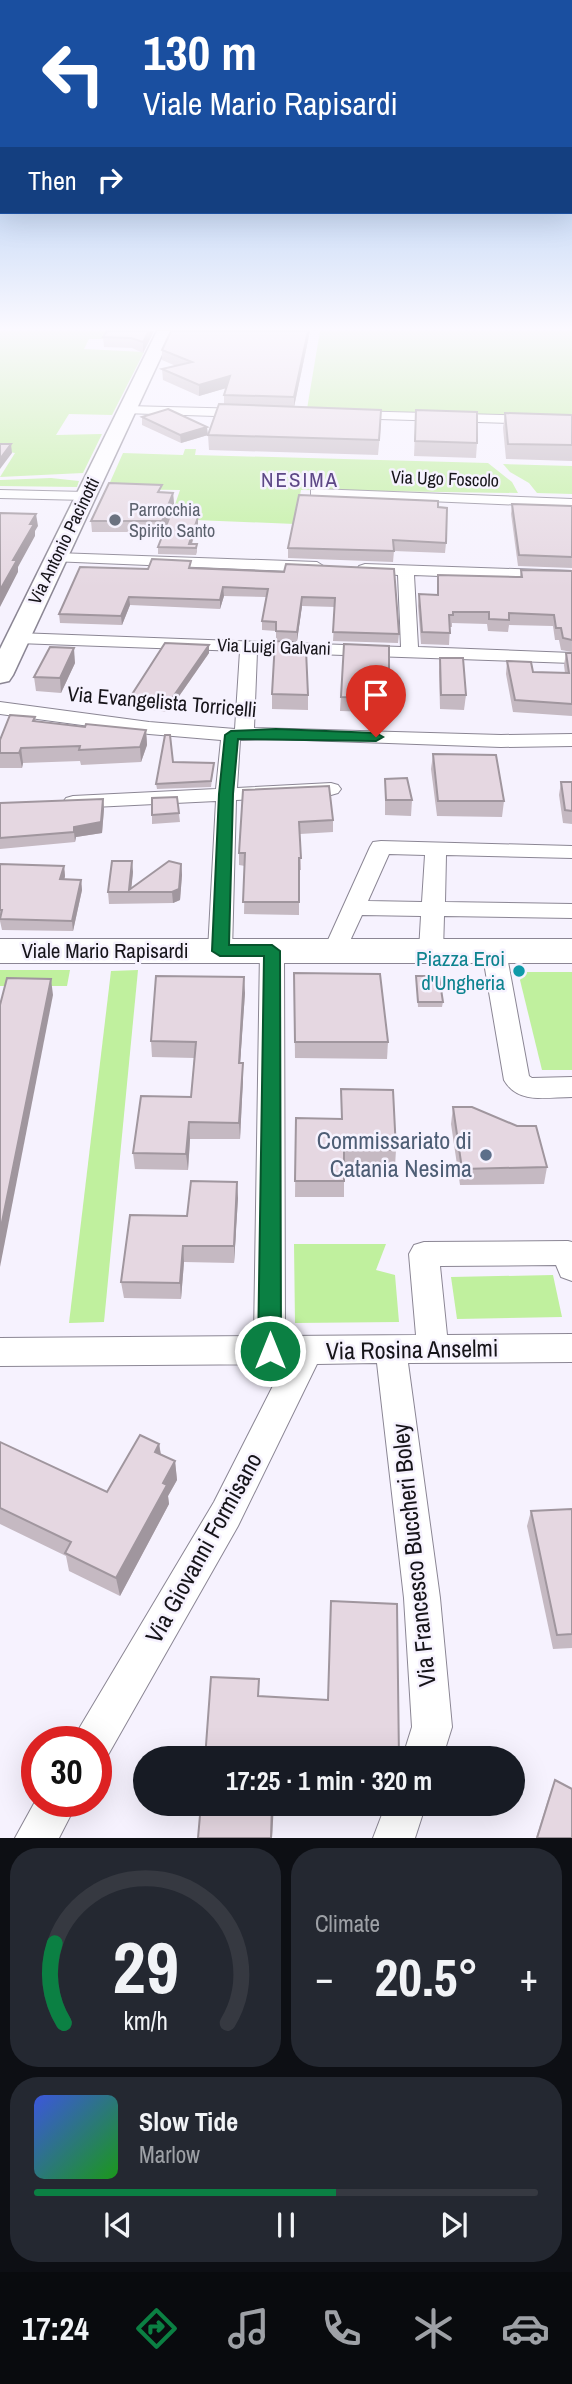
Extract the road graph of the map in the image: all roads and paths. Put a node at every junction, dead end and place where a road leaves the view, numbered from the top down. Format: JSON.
{"nodes":[{"id":1,"x":124,"y":417,"type":"edge"},
{"id":2,"x":406,"y":417,"type":"edge"},
{"id":3,"x":572,"y":421,"type":"edge"},
{"id":4,"x":316,"y":493,"type":"edge"},
{"id":5,"x":0,"y":494,"type":"edge"},
{"id":6,"x":86,"y":496,"type":"junction"},
{"id":7,"x":572,"y":503,"type":"edge"},
{"id":8,"x":56,"y":558,"type":"junction"},
{"id":9,"x":406,"y":571,"type":"junction"},
{"id":10,"x":572,"y":576,"type":"edge"},
{"id":11,"x":17,"y":638,"type":"junction"},
{"id":12,"x":249,"y":646,"type":"junction"},
{"id":13,"x":410,"y":652,"type":"junction"},
{"id":14,"x":572,"y":657,"type":"edge"},
{"id":15,"x":0,"y":676,"type":"edge"},
{"id":16,"x":0,"y":708,"type":"edge"},
{"id":17,"x":238,"y":735,"type":"junction"},
{"id":18,"x":572,"y":740,"type":"edge"},
{"id":19,"x":331,"y":789,"type":"edge"},
{"id":20,"x":226,"y":794,"type":"junction"},
{"id":21,"x":53,"y":803,"type":"edge"},
{"id":22,"x":436,"y":848,"type":"junction"},
{"id":23,"x":572,"y":852,"type":"edge"},
{"id":24,"x":354,"y":908,"type":"junction"},
{"id":25,"x":433,"y":909,"type":"junction"},
{"id":26,"x":572,"y":911,"type":"edge"},
{"id":27,"x":0,"y":951,"type":"edge"},
{"id":28,"x":220,"y":951,"type":"junction"},
{"id":29,"x":272,"y":951,"type":"junction"},
{"id":30,"x":335,"y":951,"type":"junction"},
{"id":31,"x":463,"y":951,"type":"junction"},
{"id":32,"x":572,"y":951,"type":"edge"},
{"id":33,"x":572,"y":1087,"type":"edge"},
{"id":34,"x":572,"y":1268,"type":"edge"},
{"id":35,"x":572,"y":1348,"type":"edge"},
{"id":36,"x":270,"y":1351,"type":"junction"},
{"id":37,"x":307,"y":1351,"type":"junction"},
{"id":38,"x":391,"y":1351,"type":"junction"},
{"id":39,"x":433,"y":1351,"type":"junction"},
{"id":40,"x":0,"y":1352,"type":"edge"},
{"id":41,"x":103,"y":1726,"type":"edge"},
{"id":42,"x":426,"y":1746,"type":"edge"},
{"id":43,"x":402,"y":1816,"type":"edge"},
{"id":44,"x":48,"y":1817,"type":"edge"},
{"id":45,"x":36,"y":1838,"type":"edge"},
{"id":46,"x":394,"y":1838,"type":"edge"}],
"edges":[{"from":1,"to":6,"type":"main road","name":"Via Antonio Pacinotti"},
{"from":2,"to":3,"type":"street"},
{"from":4,"to":7,"type":"street","name":"Via Ugo Foscolo"},
{"from":5,"to":6,"type":"street"},
{"from":6,"to":8,"type":"main road","name":"Via Antonio Pacinotti"},
{"from":8,"to":9,"type":"street"},
{"from":8,"to":11,"type":"main road","name":"Via Antonio Pacinotti"},
{"from":9,"to":10,"type":"street"},
{"from":9,"to":13,"type":"street"},
{"from":11,"to":12,"type":"street","name":"Via Luigi Galvani"},
{"from":11,"to":15,"type":"main road","name":"Via Antonio Pacinotti"},
{"from":12,"to":13,"type":"street","name":"Via Luigi Galvani"},
{"from":12,"to":17,"type":"street"},
{"from":13,"to":14,"type":"street","name":"Via Luigi Galvani"},
{"from":16,"to":17,"type":"street","name":"Via Evangelista Torricelli"},
{"from":17,"to":18,"type":"street","name":"Via Evangelista Torricelli"},
{"from":17,"to":20,"type":"street"},
{"from":19,"to":20,"type":"street"},
{"from":20,"to":21,"type":"street"},
{"from":20,"to":28,"type":"street"},
{"from":22,"to":23,"type":"street"},
{"from":22,"to":24,"type":"street"},
{"from":22,"to":25,"type":"street"},
{"from":24,"to":25,"type":"street"},
{"from":24,"to":30,"type":"street"},
{"from":25,"to":26,"type":"street"},
{"from":25,"to":31,"type":"street"},
{"from":27,"to":28,"type":"main road","name":"Viale Mario Rapisardi"},
{"from":28,"to":29,"type":"main road","name":"Viale Mario Rapisardi"},
{"from":29,"to":30,"type":"main road","name":"Viale Mario Rapisardi"},
{"from":29,"to":36,"type":"street"},
{"from":30,"to":31,"type":"main road","name":"Viale Mario Rapisardi"},
{"from":31,"to":32,"type":"main road","name":"Viale Mario Rapisardi"},
{"from":31,"to":33,"type":"street"},
{"from":34,"to":39,"type":"street"},
{"from":35,"to":39,"type":"street","name":"Via Rosina Anselmi"},
{"from":36,"to":37,"type":"street","name":"Via Rosina Anselmi"},
{"from":36,"to":40,"type":"street","name":"Via Rosina Anselmi"},
{"from":37,"to":38,"type":"street","name":"Via Rosina Anselmi"},
{"from":37,"to":41,"type":"street","name":"Via Giovanni Formisano"},
{"from":38,"to":39,"type":"street","name":"Via Rosina Anselmi"},
{"from":38,"to":42,"type":"street","name":"Via Francesco Buccheri Boley"},
{"from":43,"to":46,"type":"street"},
{"from":44,"to":45,"type":"street"}]}
